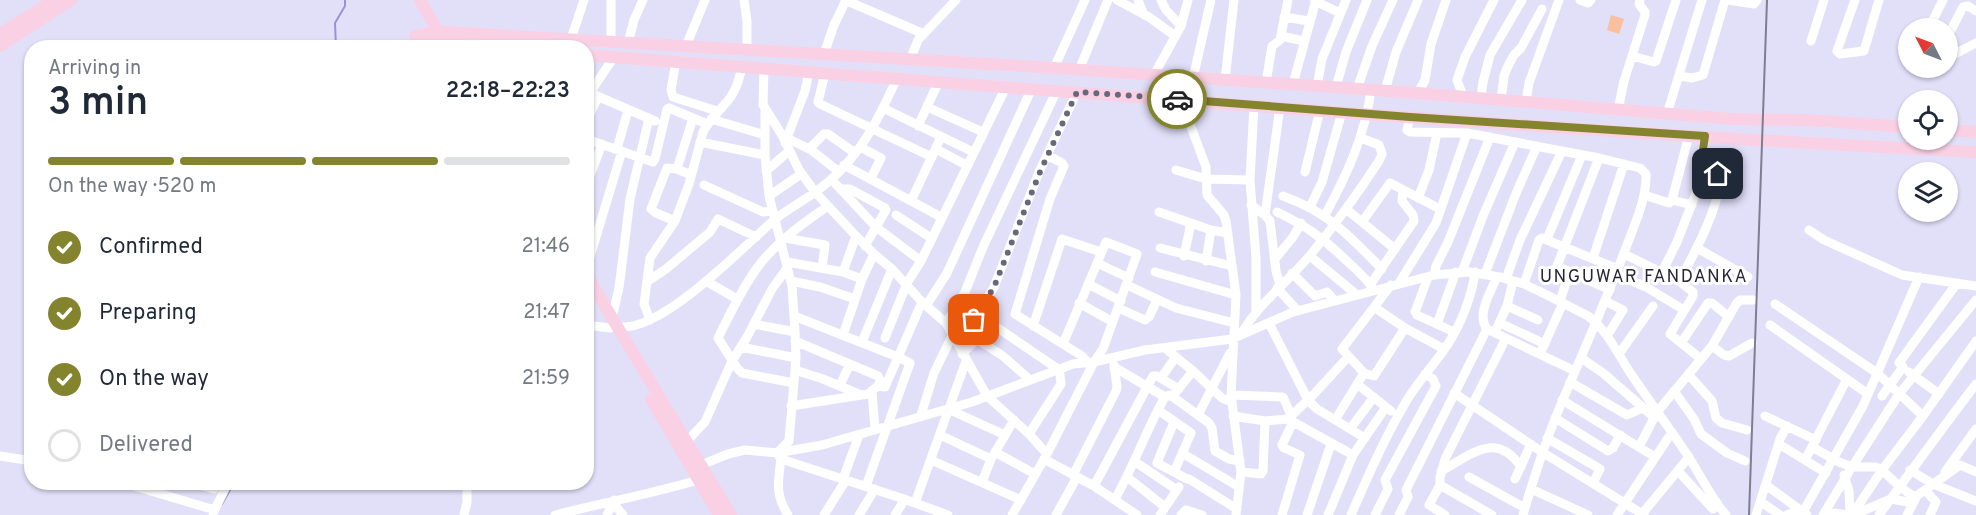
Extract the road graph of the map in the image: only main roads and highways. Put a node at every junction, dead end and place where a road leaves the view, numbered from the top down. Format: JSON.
{"nodes":[{"id":1,"x":54,"y":0,"type":"edge"},
{"id":2,"x":71,"y":0,"type":"edge"},
{"id":3,"x":420,"y":0,"type":"edge"},
{"id":4,"x":429,"y":0,"type":"edge"},
{"id":5,"x":19,"y":28,"type":"junction"},
{"id":6,"x":1,"y":32,"type":"edge"},
{"id":7,"x":446,"y":40,"type":"edge"},
{"id":8,"x":447,"y":40,"type":"edge"},
{"id":9,"x":509,"y":40,"type":"edge"},
{"id":10,"x":584,"y":40,"type":"edge"},
{"id":11,"x":594,"y":41,"type":"edge"},
{"id":12,"x":0,"y":46,"type":"edge"},
{"id":13,"x":594,"y":56,"type":"edge"},
{"id":14,"x":1898,"y":126,"type":"edge"},
{"id":15,"x":1958,"y":131,"type":"edge"},
{"id":16,"x":1976,"y":132,"type":"edge"},
{"id":17,"x":1976,"y":152,"type":"edge"},
{"id":18,"x":594,"y":287,"type":"edge"},
{"id":19,"x":594,"y":299,"type":"edge"},
{"id":20,"x":613,"y":324,"type":"junction"},
{"id":21,"x":718,"y":515,"type":"edge"},
{"id":22,"x":730,"y":515,"type":"edge"}],
"edges":[{"from":1,"to":5,"type":"main road"},
{"from":2,"to":5,"type":"main road"},
{"from":3,"to":7,"type":"main road"},
{"from":4,"to":8,"type":"main road"},
{"from":5,"to":6,"type":"main road"},
{"from":5,"to":12,"type":"main road"},
{"from":9,"to":10,"type":"main road"},
{"from":11,"to":14,"type":"main road"},
{"from":13,"to":17,"type":"main road"},
{"from":15,"to":16,"type":"main road"},
{"from":18,"to":20,"type":"main road"},
{"from":19,"to":20,"type":"main road"},
{"from":20,"to":21,"type":"main road"},
{"from":20,"to":22,"type":"main road"}]}
